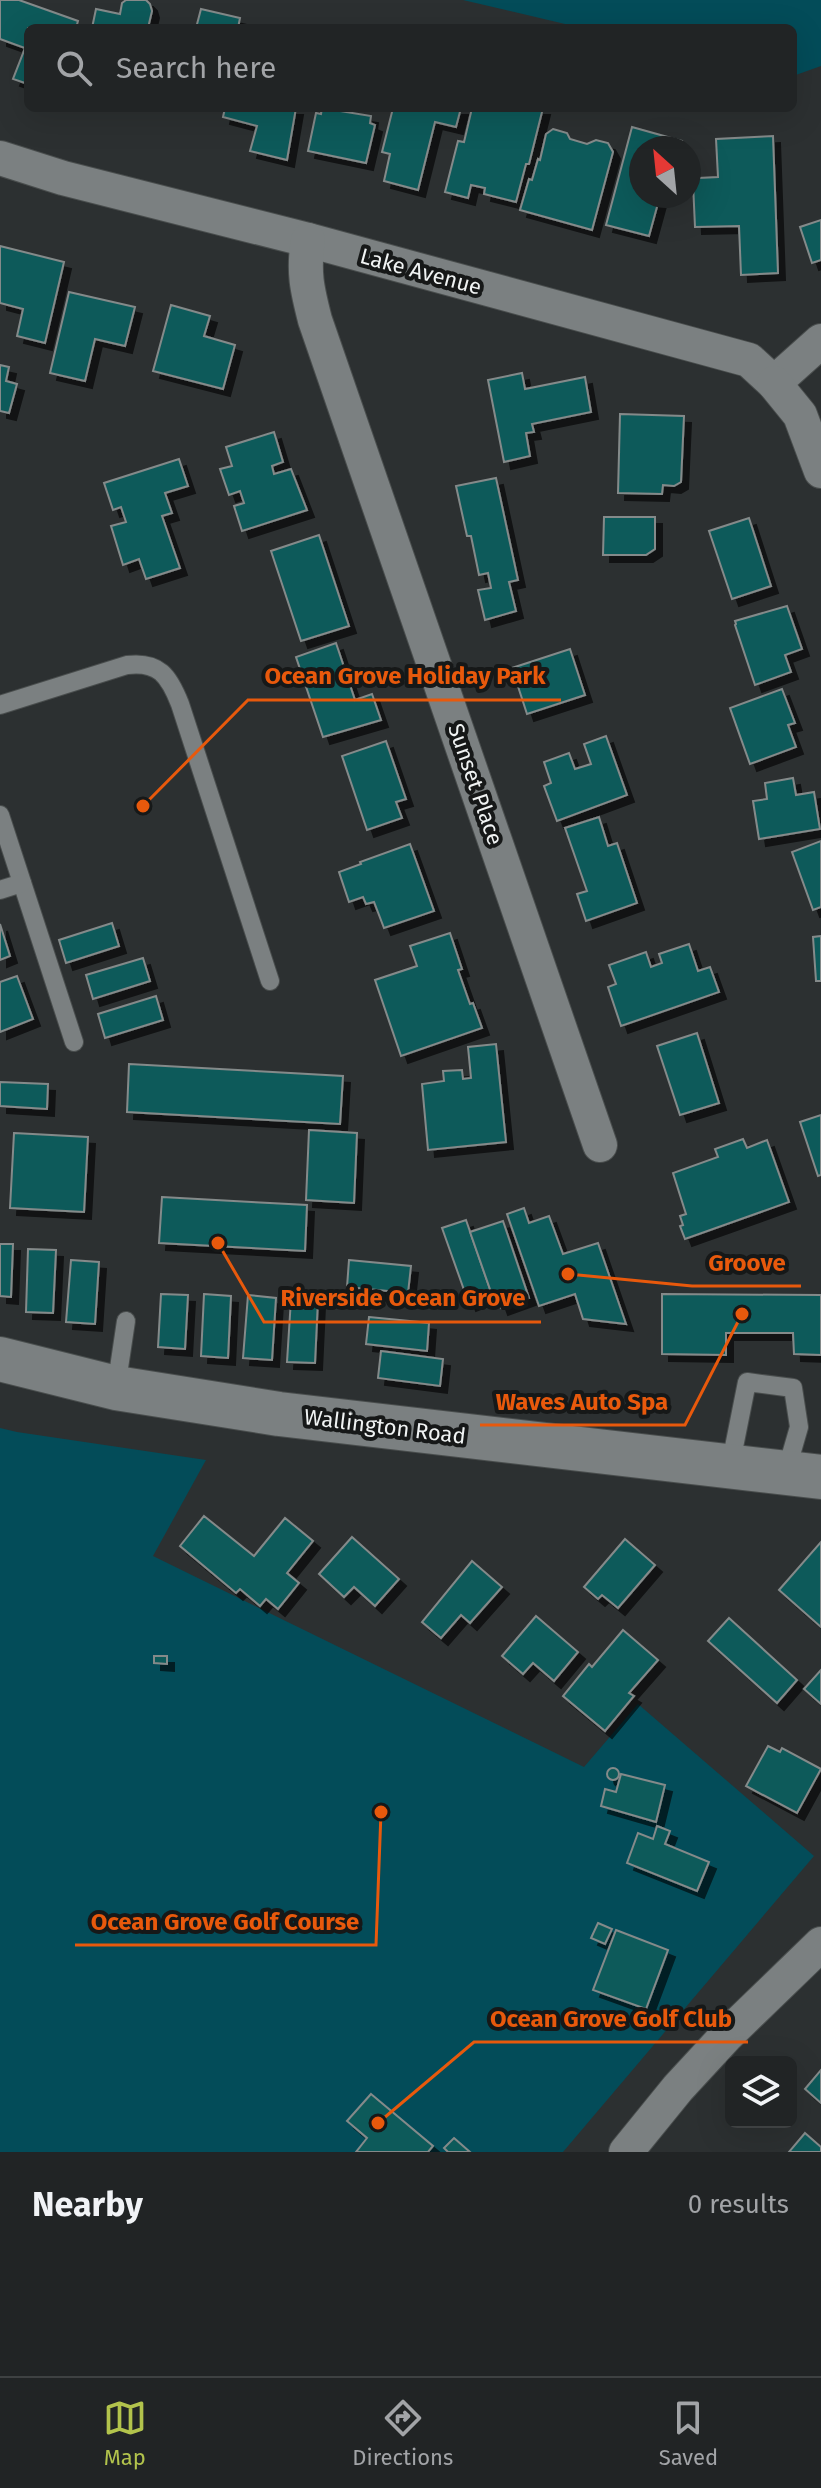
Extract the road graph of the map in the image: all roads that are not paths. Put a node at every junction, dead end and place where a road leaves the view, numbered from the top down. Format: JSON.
{"nodes":[{"id":1,"x":0,"y":158,"type":"edge"},
{"id":2,"x":308,"y":240,"type":"junction"},
{"id":3,"x":821,"y":341,"type":"edge"},
{"id":4,"x":774,"y":383,"type":"junction"},
{"id":5,"x":821,"y":471,"type":"edge"},
{"id":6,"x":0,"y":705,"type":"edge"},
{"id":7,"x":0,"y":815,"type":"edge"},
{"id":8,"x":22,"y":883,"type":"junction"},
{"id":9,"x":0,"y":890,"type":"edge"},
{"id":10,"x":270,"y":981,"type":"dead end"},
{"id":11,"x":74,"y":1042,"type":"dead end"},
{"id":12,"x":600,"y":1145,"type":"dead end"},
{"id":13,"x":126,"y":1321,"type":"dead end"},
{"id":14,"x":0,"y":1359,"type":"edge"},
{"id":15,"x":116,"y":1388,"type":"junction"},
{"id":16,"x":730,"y":1467,"type":"junction"},
{"id":17,"x":803,"y":1474,"type":"edge"},
{"id":18,"x":821,"y":1944,"type":"edge"},
{"id":19,"x":626,"y":2152,"type":"edge"}],
"edges":[{"from":1,"to":2,"type":"street","name":"Lake Avenue"},
{"from":2,"to":4,"type":"street","name":"Lake Avenue"},
{"from":2,"to":12,"type":"street","name":"Sunset Place"},
{"from":3,"to":4,"type":"street"},
{"from":4,"to":5,"type":"street","name":"Lake Avenue"},
{"from":6,"to":10,"type":"lane"},
{"from":7,"to":8,"type":"lane"},
{"from":8,"to":9,"type":"lane"},
{"from":8,"to":11,"type":"lane"},
{"from":13,"to":15,"type":"lane"},
{"from":14,"to":15,"type":"street","name":"Wallington Road"},
{"from":15,"to":16,"type":"street","name":"Wallington Road"},
{"from":16,"to":17,"type":"street","name":"Wallington Road"},
{"from":16,"to":17,"type":"lane"},
{"from":18,"to":19,"type":"street"}]}
